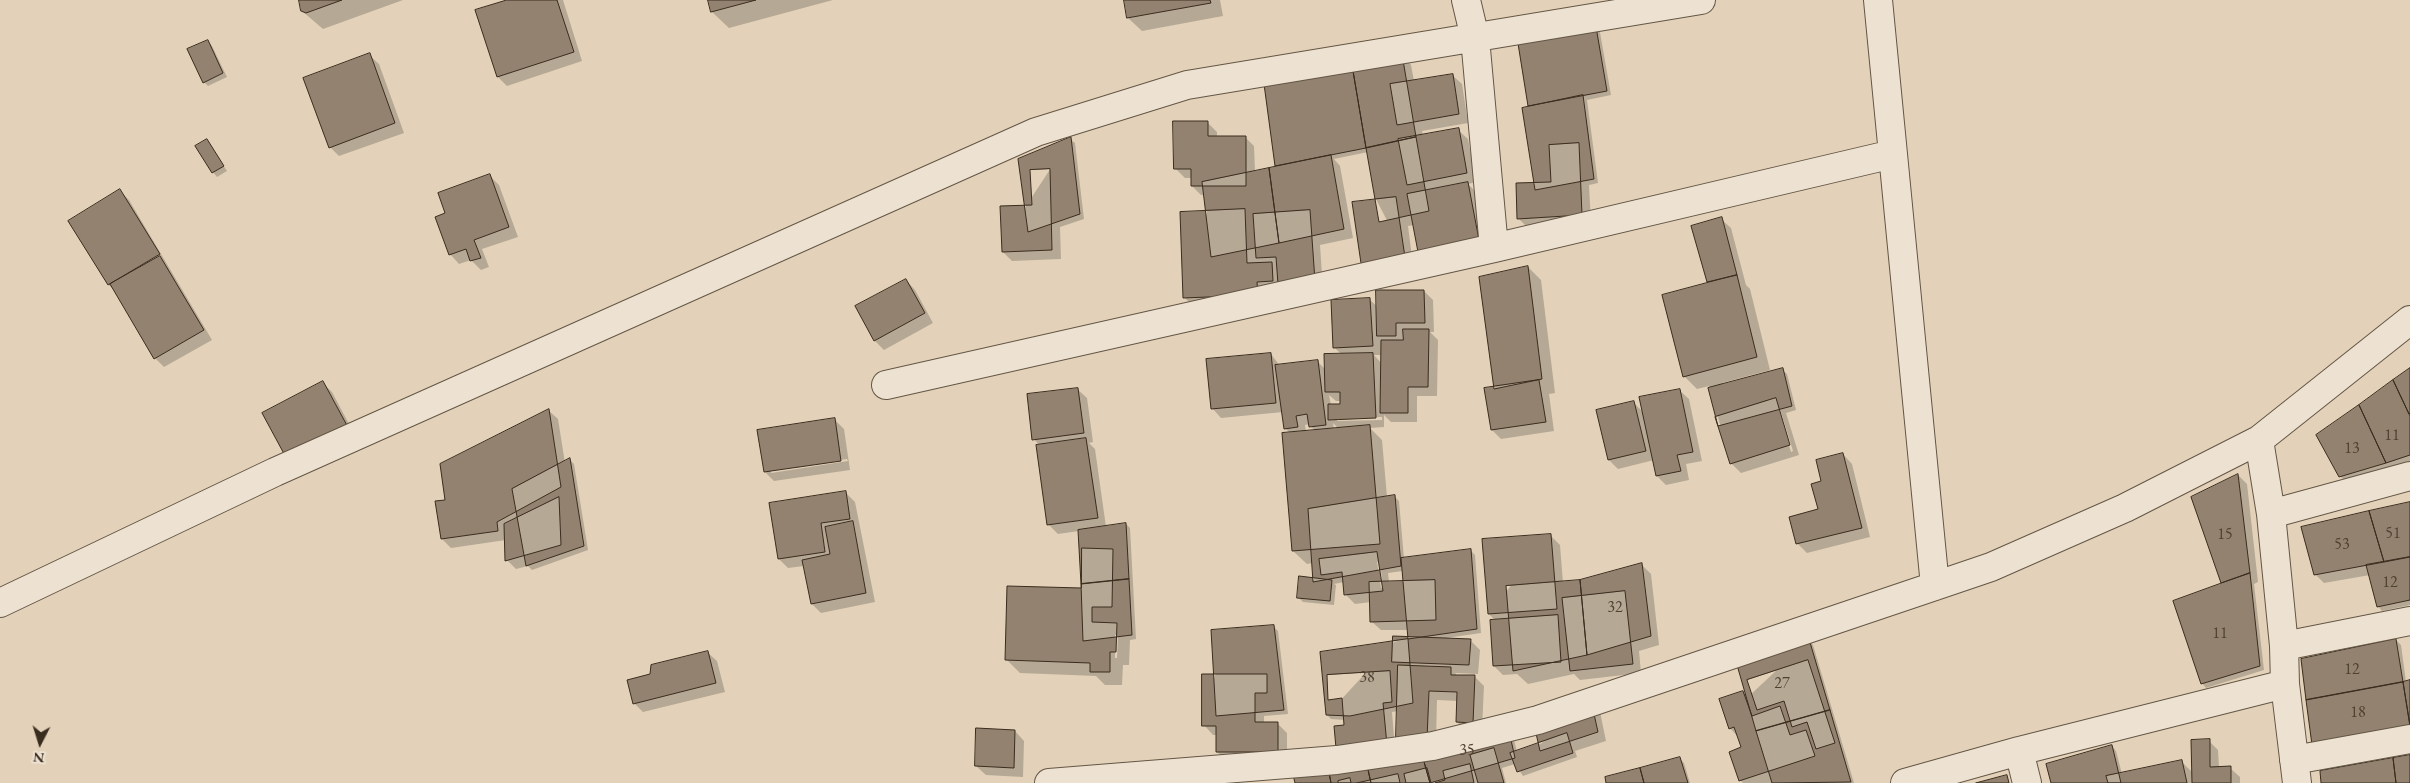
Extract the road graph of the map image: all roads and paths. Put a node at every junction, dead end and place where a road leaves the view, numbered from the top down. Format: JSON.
{"nodes":[{"id":1,"x":1466,"y":0,"type":"edge"},
{"id":2,"x":1701,"y":0,"type":"edge"},
{"id":3,"x":1878,"y":0,"type":"edge"},
{"id":4,"x":1475,"y":38,"type":"junction"},
{"id":5,"x":1893,"y":154,"type":"junction"},
{"id":6,"x":1494,"y":248,"type":"junction"},
{"id":7,"x":2410,"y":320,"type":"edge"},
{"id":8,"x":886,"y":385,"type":"dead end"},
{"id":9,"x":2259,"y":440,"type":"junction"},
{"id":10,"x":2410,"y":476,"type":"edge"},
{"id":11,"x":2271,"y":514,"type":"junction"},
{"id":12,"x":1935,"y":586,"type":"junction"},
{"id":13,"x":0,"y":603,"type":"edge"},
{"id":14,"x":2410,"y":621,"type":"edge"},
{"id":15,"x":2284,"y":646,"type":"junction"},
{"id":16,"x":2285,"y":684,"type":"junction"},
{"id":17,"x":2410,"y":739,"type":"edge"},
{"id":18,"x":2019,"y":751,"type":"junction"},
{"id":19,"x":2296,"y":772,"type":"edge"},
{"id":20,"x":1049,"y":783,"type":"edge"},
{"id":21,"x":1905,"y":783,"type":"edge"},
{"id":22,"x":2027,"y":783,"type":"edge"}],
"edges":[{"from":1,"to":4,"type":"street"},
{"from":2,"to":4,"type":"street"},
{"from":3,"to":5,"type":"street"},
{"from":4,"to":6,"type":"street"},
{"from":4,"to":13,"type":"street"},
{"from":5,"to":6,"type":"street"},
{"from":5,"to":12,"type":"street"},
{"from":6,"to":8,"type":"street"},
{"from":7,"to":9,"type":"street"},
{"from":9,"to":11,"type":"street"},
{"from":9,"to":12,"type":"street"},
{"from":10,"to":11,"type":"street"},
{"from":11,"to":15,"type":"street"},
{"from":12,"to":20,"type":"street"},
{"from":14,"to":15,"type":"street"},
{"from":15,"to":16,"type":"street"},
{"from":16,"to":18,"type":"street"},
{"from":16,"to":19,"type":"street"},
{"from":17,"to":19,"type":"street"},
{"from":18,"to":21,"type":"street"},
{"from":18,"to":22,"type":"street"}]}
